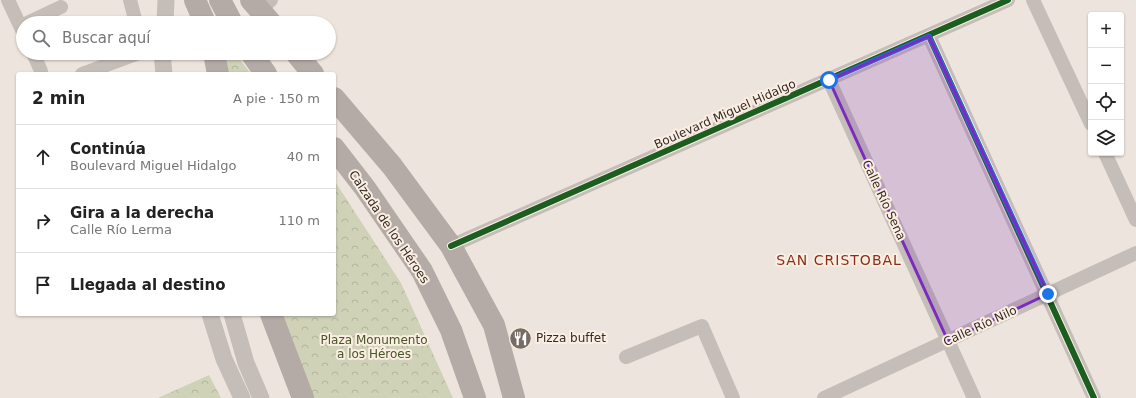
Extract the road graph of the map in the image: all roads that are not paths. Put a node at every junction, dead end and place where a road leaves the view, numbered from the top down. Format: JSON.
{"nodes":[{"id":1,"x":8,"y":0,"type":"edge"},
{"id":2,"x":130,"y":0,"type":"edge"},
{"id":3,"x":166,"y":0,"type":"edge"},
{"id":4,"x":195,"y":0,"type":"edge"},
{"id":5,"x":220,"y":0,"type":"edge"},
{"id":6,"x":1008,"y":0,"type":"edge"},
{"id":7,"x":1033,"y":0,"type":"edge"},
{"id":8,"x":61,"y":7,"type":"dead end"},
{"id":9,"x":17,"y":16,"type":"edge"},
{"id":10,"x":44,"y":16,"type":"edge"},
{"id":11,"x":134,"y":16,"type":"edge"},
{"id":12,"x":165,"y":16,"type":"edge"},
{"id":13,"x":201,"y":16,"type":"edge"},
{"id":14,"x":228,"y":16,"type":"edge"},
{"id":15,"x":929,"y":36,"type":"junction"},
{"id":16,"x":36,"y":60,"type":"edge"},
{"id":17,"x":120,"y":60,"type":"edge"},
{"id":18,"x":160,"y":60,"type":"edge"},
{"id":19,"x":215,"y":60,"type":"edge"},
{"id":20,"x":256,"y":60,"type":"edge"},
{"id":21,"x":302,"y":60,"type":"edge"},
{"id":22,"x":41,"y":71,"type":"dead end"},
{"id":23,"x":87,"y":72,"type":"edge"},
{"id":24,"x":163,"y":72,"type":"edge"},
{"id":25,"x":218,"y":72,"type":"edge"},
{"id":26,"x":265,"y":72,"type":"edge"},
{"id":27,"x":312,"y":72,"type":"edge"},
{"id":28,"x":829,"y":80,"type":"junction"},
{"id":29,"x":336,"y":100,"type":"edge"},
{"id":30,"x":1089,"y":120,"type":"edge"},
{"id":31,"x":361,"y":129,"type":"junction"},
{"id":32,"x":336,"y":141,"type":"edge"},
{"id":33,"x":336,"y":151,"type":"edge"},
{"id":34,"x":1105,"y":156,"type":"edge"},
{"id":35,"x":1136,"y":220,"type":"edge"},
{"id":36,"x":451,"y":246,"type":"junction"},
{"id":37,"x":1136,"y":253,"type":"edge"},
{"id":38,"x":1048,"y":294,"type":"junction"},
{"id":39,"x":211,"y":316,"type":"edge"},
{"id":40,"x":233,"y":316,"type":"edge"},
{"id":41,"x":272,"y":316,"type":"edge"},
{"id":42,"x":948,"y":340,"type":"junction"},
{"id":43,"x":626,"y":358,"type":"dead end"},
{"id":44,"x":830,"y":397,"type":"edge"},
{"id":45,"x":242,"y":398,"type":"edge"},
{"id":46,"x":261,"y":398,"type":"edge"},
{"id":47,"x":303,"y":398,"type":"edge"},
{"id":48,"x":475,"y":398,"type":"edge"},
{"id":49,"x":514,"y":398,"type":"edge"},
{"id":50,"x":733,"y":398,"type":"edge"},
{"id":51,"x":974,"y":398,"type":"edge"},
{"id":52,"x":1094,"y":398,"type":"edge"}],
"edges":[{"from":1,"to":9,"type":"street"},
{"from":2,"to":11,"type":"street"},
{"from":3,"to":12,"type":"street"},
{"from":4,"to":13,"type":"main road"},
{"from":5,"to":14,"type":"main road"},
{"from":6,"to":15,"type":"street","name":"Boulevard Miguel Hidalgo"},
{"from":7,"to":30,"type":"street"},
{"from":8,"to":10,"type":"street"},
{"from":15,"to":28,"type":"street","name":"Boulevard Miguel Hidalgo"},
{"from":15,"to":38,"type":"street"},
{"from":16,"to":22,"type":"street"},
{"from":17,"to":23,"type":"street"},
{"from":18,"to":24,"type":"street"},
{"from":19,"to":25,"type":"main road"},
{"from":20,"to":26,"type":"main road"},
{"from":21,"to":27,"type":"main road"},
{"from":28,"to":36,"type":"street","name":"Boulevard Miguel Hidalgo"},
{"from":28,"to":42,"type":"street","name":"Calle Río Sena"},
{"from":29,"to":31,"type":"main road"},
{"from":31,"to":32,"type":"main road"},
{"from":31,"to":36,"type":"main road"},
{"from":33,"to":48,"type":"main road","name":"Calzada de los Héroes"},
{"from":34,"to":35,"type":"street"},
{"from":36,"to":49,"type":"main road"},
{"from":37,"to":38,"type":"street","name":"Calle Río Nilo"},
{"from":38,"to":42,"type":"street","name":"Calle Río Nilo"},
{"from":38,"to":52,"type":"street"},
{"from":39,"to":45,"type":"street"},
{"from":40,"to":46,"type":"street"},
{"from":41,"to":47,"type":"main road"},
{"from":42,"to":44,"type":"street","name":"Calle Río Nilo"},
{"from":42,"to":51,"type":"street","name":"Calle Río Sena"},
{"from":43,"to":50,"type":"street"}]}
